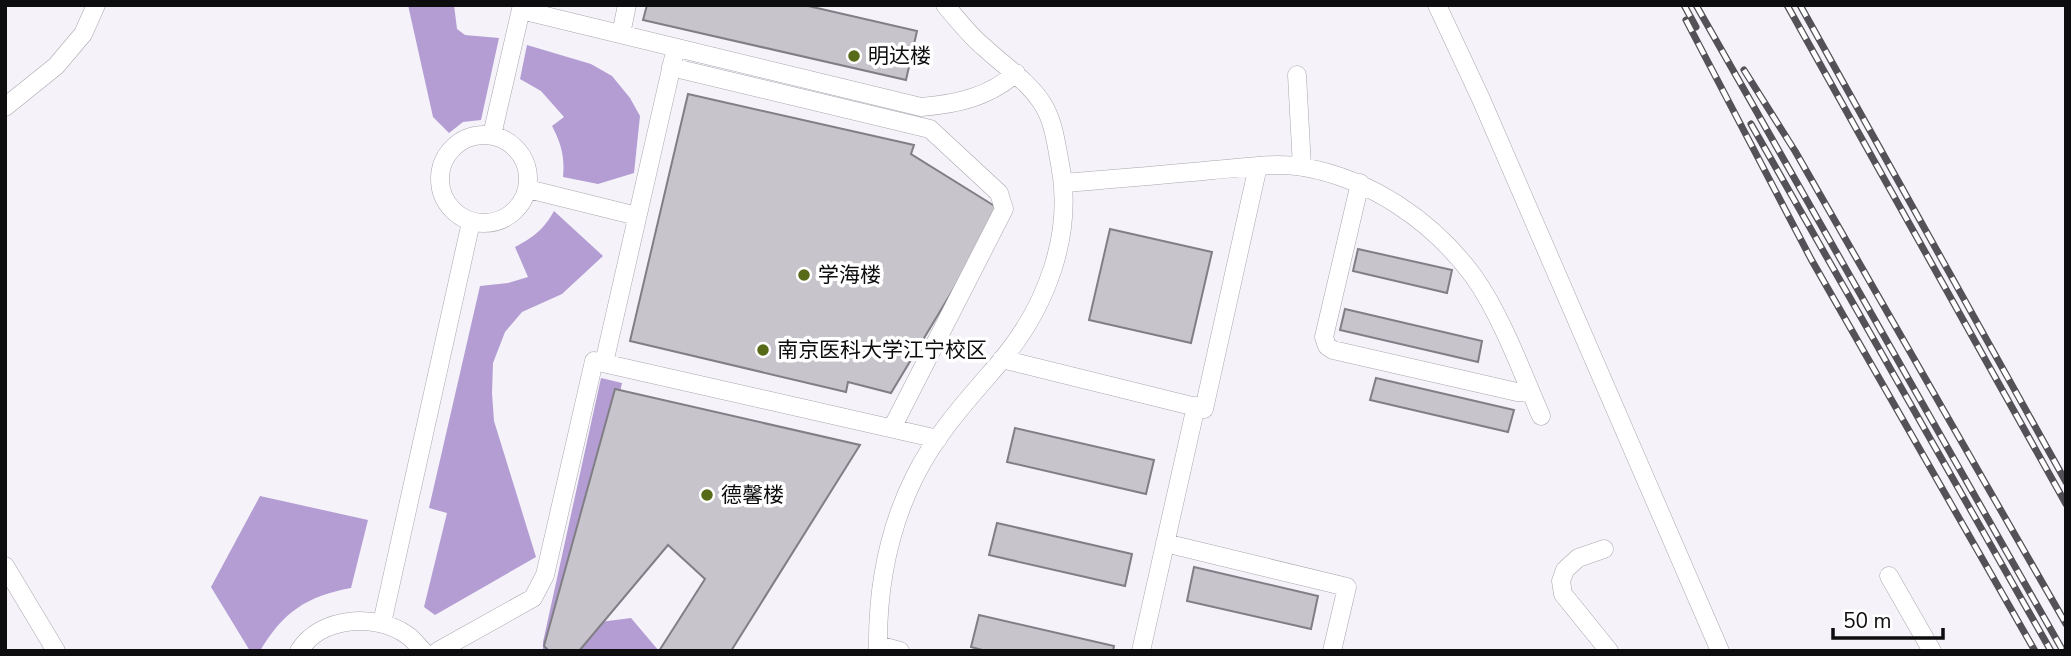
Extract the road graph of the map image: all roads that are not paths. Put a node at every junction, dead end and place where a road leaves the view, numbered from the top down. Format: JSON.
{"nodes":[{"id":1,"x":96,"y":5,"type":"edge"},
{"id":2,"x":627,"y":5,"type":"edge"},
{"id":3,"x":945,"y":5,"type":"edge"},
{"id":4,"x":1437,"y":5,"type":"edge"},
{"id":5,"x":521,"y":8,"type":"edge"},
{"id":6,"x":621,"y":34,"type":"junction"},
{"id":7,"x":676,"y":47,"type":"junction"},
{"id":8,"x":671,"y":67,"type":"junction"},
{"id":9,"x":1016,"y":73,"type":"junction"},
{"id":10,"x":1297,"y":75,"type":"dead end"},
{"id":11,"x":5,"y":107,"type":"edge"},
{"id":12,"x":492,"y":135,"type":"junction"},
{"id":13,"x":1258,"y":166,"type":"junction"},
{"id":14,"x":1302,"y":167,"type":"junction"},
{"id":15,"x":1064,"y":183,"type":"junction"},
{"id":16,"x":1360,"y":183,"type":"junction"},
{"id":17,"x":528,"y":189,"type":"junction"},
{"id":18,"x":637,"y":216,"type":"junction"},
{"id":19,"x":471,"y":222,"type":"junction"},
{"id":20,"x":1002,"y":359,"type":"junction"},
{"id":21,"x":604,"y":363,"type":"junction"},
{"id":22,"x":1531,"y":393,"type":"junction"},
{"id":23,"x":1196,"y":406,"type":"junction"},
{"id":24,"x":1541,"y":416,"type":"dead end"},
{"id":25,"x":891,"y":428,"type":"junction"},
{"id":26,"x":938,"y":439,"type":"junction"},
{"id":27,"x":1165,"y":543,"type":"junction"},
{"id":28,"x":1604,"y":549,"type":"dead end"},
{"id":29,"x":5,"y":566,"type":"edge"},
{"id":30,"x":1889,"y":576,"type":"dead end"},
{"id":31,"x":382,"y":623,"type":"junction"},
{"id":32,"x":878,"y":648,"type":"edge"},
{"id":33,"x":56,"y":651,"type":"edge"},
{"id":34,"x":299,"y":651,"type":"edge"},
{"id":35,"x":423,"y":651,"type":"edge"},
{"id":36,"x":438,"y":651,"type":"edge"},
{"id":37,"x":900,"y":651,"type":"edge"},
{"id":38,"x":1141,"y":651,"type":"edge"},
{"id":39,"x":1332,"y":651,"type":"edge"},
{"id":40,"x":1609,"y":651,"type":"edge"},
{"id":41,"x":1720,"y":651,"type":"edge"},
{"id":42,"x":1933,"y":651,"type":"edge"}],
"edges":[{"from":1,"to":11,"type":"street"},
{"from":2,"to":6,"type":"street"},
{"from":3,"to":9,"type":"street"},
{"from":4,"to":41,"type":"street"},
{"from":5,"to":6,"type":"street"},
{"from":5,"to":12,"type":"street"},
{"from":6,"to":7,"type":"street"},
{"from":7,"to":8,"type":"street"},
{"from":7,"to":9,"type":"street"},
{"from":8,"to":18,"type":"street"},
{"from":8,"to":25,"type":"street"},
{"from":9,"to":15,"type":"street"},
{"from":10,"to":14,"type":"street"},
{"from":12,"to":17,"type":"street"},
{"from":12,"to":19,"type":"street"},
{"from":13,"to":14,"type":"street"},
{"from":13,"to":15,"type":"street"},
{"from":13,"to":23,"type":"street"},
{"from":14,"to":16,"type":"street"},
{"from":15,"to":20,"type":"street"},
{"from":16,"to":22,"type":"street"},
{"from":16,"to":22,"type":"street"},
{"from":17,"to":18,"type":"street"},
{"from":17,"to":19,"type":"street"},
{"from":18,"to":21,"type":"street"},
{"from":19,"to":31,"type":"street"},
{"from":20,"to":23,"type":"street"},
{"from":20,"to":26,"type":"street"},
{"from":21,"to":25,"type":"street"},
{"from":21,"to":36,"type":"street"},
{"from":22,"to":24,"type":"street"},
{"from":23,"to":27,"type":"street"},
{"from":25,"to":26,"type":"street"},
{"from":26,"to":32,"type":"street"},
{"from":27,"to":38,"type":"street"},
{"from":27,"to":39,"type":"street"},
{"from":28,"to":40,"type":"street"},
{"from":29,"to":33,"type":"street"},
{"from":30,"to":42,"type":"street"},
{"from":31,"to":34,"type":"street"},
{"from":31,"to":35,"type":"street"},
{"from":32,"to":37,"type":"street"}]}
